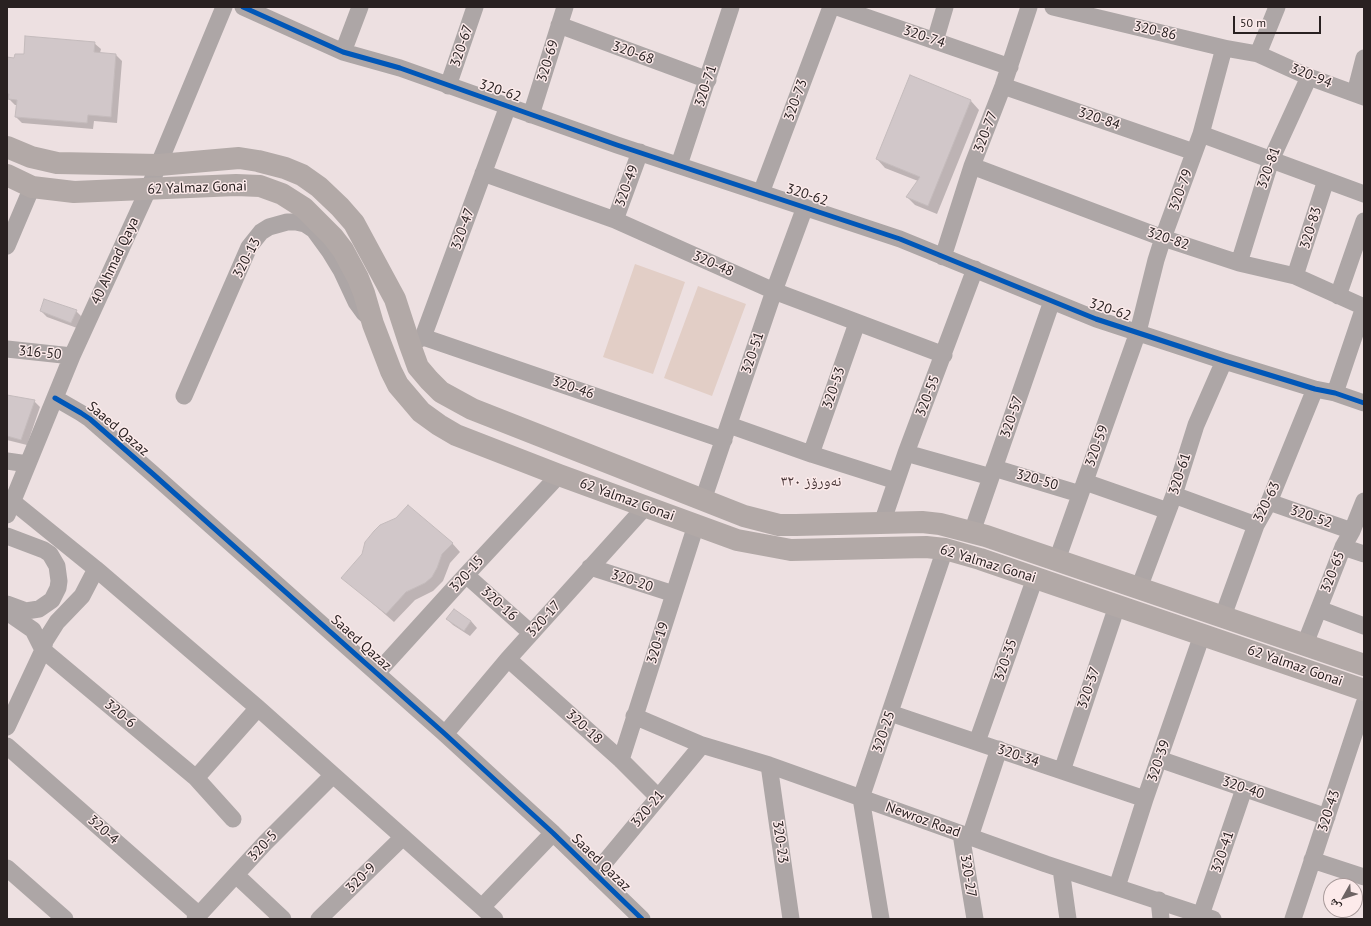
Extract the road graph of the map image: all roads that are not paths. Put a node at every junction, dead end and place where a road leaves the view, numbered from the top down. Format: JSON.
{"nodes":[{"id":1,"x":224,"y":7,"type":"edge"},
{"id":2,"x":243,"y":7,"type":"edge"},
{"id":3,"x":360,"y":7,"type":"edge"},
{"id":4,"x":475,"y":7,"type":"edge"},
{"id":5,"x":565,"y":7,"type":"edge"},
{"id":6,"x":731,"y":7,"type":"edge"},
{"id":7,"x":831,"y":7,"type":"edge"},
{"id":8,"x":838,"y":7,"type":"edge"},
{"id":9,"x":945,"y":7,"type":"edge"},
{"id":10,"x":1029,"y":7,"type":"edge"},
{"id":11,"x":1053,"y":7,"type":"edge"},
{"id":12,"x":1275,"y":9,"type":"edge"},
{"id":13,"x":558,"y":25,"type":"junction"},
{"id":14,"x":935,"y":41,"type":"junction"},
{"id":15,"x":1224,"y":48,"type":"junction"},
{"id":16,"x":343,"y":52,"type":"junction"},
{"id":17,"x":1258,"y":54,"type":"junction"},
{"id":18,"x":1364,"y":58,"type":"edge"},
{"id":19,"x":1010,"y":67,"type":"junction"},
{"id":20,"x":1309,"y":77,"type":"junction"},
{"id":21,"x":708,"y":80,"type":"junction"},
{"id":22,"x":448,"y":86,"type":"junction"},
{"id":23,"x":1003,"y":86,"type":"junction"},
{"id":24,"x":1359,"y":95,"type":"edge"},
{"id":25,"x":508,"y":106,"type":"junction"},
{"id":26,"x":531,"y":115,"type":"junction"},
{"id":27,"x":1200,"y":134,"type":"junction"},
{"id":28,"x":7,"y":148,"type":"edge"},
{"id":29,"x":640,"y":152,"type":"junction"},
{"id":30,"x":1194,"y":152,"type":"junction"},
{"id":31,"x":1271,"y":160,"type":"junction"},
{"id":32,"x":159,"y":165,"type":"junction"},
{"id":33,"x":679,"y":165,"type":"junction"},
{"id":34,"x":972,"y":166,"type":"junction"},
{"id":35,"x":483,"y":173,"type":"junction"},
{"id":36,"x":7,"y":176,"type":"edge"},
{"id":37,"x":1326,"y":180,"type":"junction"},
{"id":38,"x":32,"y":187,"type":"junction"},
{"id":39,"x":148,"y":190,"type":"junction"},
{"id":40,"x":762,"y":193,"type":"junction"},
{"id":41,"x":1364,"y":194,"type":"edge"},
{"id":42,"x":805,"y":207,"type":"junction"},
{"id":43,"x":615,"y":220,"type":"junction"},
{"id":44,"x":1364,"y":221,"type":"edge"},
{"id":45,"x":1163,"y":238,"type":"junction"},
{"id":46,"x":7,"y":246,"type":"edge"},
{"id":47,"x":943,"y":257,"type":"junction"},
{"id":48,"x":1239,"y":263,"type":"junction"},
{"id":49,"x":975,"y":269,"type":"junction"},
{"id":50,"x":1295,"y":276,"type":"junction"},
{"id":51,"x":774,"y":291,"type":"junction"},
{"id":52,"x":1338,"y":296,"type":"junction"},
{"id":53,"x":1052,"y":301,"type":"junction"},
{"id":54,"x":1364,"y":307,"type":"edge"},
{"id":55,"x":857,"y":323,"type":"junction"},
{"id":56,"x":373,"y":324,"type":"junction"},
{"id":57,"x":1138,"y":332,"type":"junction"},
{"id":58,"x":416,"y":341,"type":"junction"},
{"id":59,"x":7,"y":350,"type":"edge"},
{"id":60,"x":944,"y":354,"type":"junction"},
{"id":61,"x":72,"y":356,"type":"junction"},
{"id":62,"x":1224,"y":361,"type":"junction"},
{"id":63,"x":1315,"y":388,"type":"junction"},
{"id":64,"x":1335,"y":393,"type":"junction"},
{"id":65,"x":184,"y":396,"type":"dead end"},
{"id":66,"x":55,"y":398,"type":"junction"},
{"id":67,"x":1364,"y":403,"type":"edge"},
{"id":68,"x":727,"y":433,"type":"junction"},
{"id":69,"x":906,"y":453,"type":"junction"},
{"id":70,"x":811,"y":454,"type":"junction"},
{"id":71,"x":7,"y":461,"type":"edge"},
{"id":72,"x":28,"y":464,"type":"junction"},
{"id":73,"x":993,"y":472,"type":"junction"},
{"id":74,"x":559,"y":475,"type":"junction"},
{"id":75,"x":896,"y":481,"type":"junction"},
{"id":76,"x":1082,"y":488,"type":"junction"},
{"id":77,"x":703,"y":500,"type":"junction"},
{"id":78,"x":1364,"y":501,"type":"edge"},
{"id":79,"x":1269,"y":502,"type":"junction"},
{"id":80,"x":1171,"y":503,"type":"junction"},
{"id":81,"x":646,"y":506,"type":"junction"},
{"id":82,"x":10,"y":508,"type":"edge"},
{"id":83,"x":882,"y":523,"type":"junction"},
{"id":84,"x":842,"y":524,"type":"junction"},
{"id":85,"x":696,"y":525,"type":"junction"},
{"id":86,"x":1256,"y":525,"type":"junction"},
{"id":87,"x":1352,"y":531,"type":"junction"},
{"id":88,"x":972,"y":532,"type":"junction"},
{"id":89,"x":7,"y":536,"type":"edge"},
{"id":90,"x":1343,"y":547,"type":"junction"},
{"id":91,"x":843,"y":549,"type":"junction"},
{"id":92,"x":945,"y":549,"type":"junction"},
{"id":93,"x":1364,"y":554,"type":"edge"},
{"id":94,"x":1057,"y":560,"type":"junction"},
{"id":95,"x":590,"y":567,"type":"junction"},
{"id":96,"x":96,"y":569,"type":"junction"},
{"id":97,"x":466,"y":575,"type":"junction"},
{"id":98,"x":1035,"y":578,"type":"junction"},
{"id":99,"x":1139,"y":588,"type":"junction"},
{"id":100,"x":674,"y":594,"type":"junction"},
{"id":101,"x":7,"y":604,"type":"edge"},
{"id":102,"x":1117,"y":606,"type":"junction"},
{"id":103,"x":1319,"y":608,"type":"junction"},
{"id":104,"x":7,"y":612,"type":"edge"},
{"id":105,"x":1223,"y":616,"type":"junction"},
{"id":106,"x":1364,"y":626,"type":"edge"},
{"id":107,"x":532,"y":633,"type":"junction"},
{"id":108,"x":1202,"y":635,"type":"junction"},
{"id":109,"x":1306,"y":644,"type":"junction"},
{"id":110,"x":43,"y":650,"type":"junction"},
{"id":111,"x":508,"y":659,"type":"junction"},
{"id":112,"x":1364,"y":665,"type":"edge"},
{"id":113,"x":377,"y":673,"type":"junction"},
{"id":114,"x":1364,"y":690,"type":"edge"},
{"id":115,"x":1364,"y":704,"type":"edge"},
{"id":116,"x":258,"y":708,"type":"junction"},
{"id":117,"x":890,"y":713,"type":"junction"},
{"id":118,"x":634,"y":716,"type":"junction"},
{"id":119,"x":7,"y":727,"type":"edge"},
{"id":120,"x":444,"y":734,"type":"junction"},
{"id":121,"x":977,"y":742,"type":"junction"},
{"id":122,"x":702,"y":744,"type":"junction"},
{"id":123,"x":7,"y":746,"type":"edge"},
{"id":124,"x":999,"y":749,"type":"junction"},
{"id":125,"x":1159,"y":759,"type":"junction"},
{"id":126,"x":621,"y":760,"type":"junction"},
{"id":127,"x":769,"y":765,"type":"junction"},
{"id":128,"x":1062,"y":771,"type":"junction"},
{"id":129,"x":333,"y":775,"type":"junction"},
{"id":130,"x":196,"y":778,"type":"junction"},
{"id":131,"x":1244,"y":789,"type":"junction"},
{"id":132,"x":658,"y":798,"type":"junction"},
{"id":133,"x":861,"y":798,"type":"junction"},
{"id":134,"x":1145,"y":799,"type":"junction"},
{"id":135,"x":1327,"y":817,"type":"junction"},
{"id":136,"x":233,"y":819,"type":"dead end"},
{"id":137,"x":553,"y":833,"type":"junction"},
{"id":138,"x":966,"y":835,"type":"junction"},
{"id":139,"x":402,"y":836,"type":"junction"},
{"id":140,"x":1312,"y":860,"type":"junction"},
{"id":141,"x":7,"y":868,"type":"edge"},
{"id":142,"x":1061,"y":869,"type":"junction"},
{"id":143,"x":595,"y":874,"type":"junction"},
{"id":144,"x":236,"y":875,"type":"junction"},
{"id":145,"x":1364,"y":877,"type":"edge"},
{"id":146,"x":1117,"y":887,"type":"junction"},
{"id":147,"x":1159,"y":900,"type":"junction"},
{"id":148,"x":482,"y":907,"type":"junction"},
{"id":149,"x":197,"y":917,"type":"edge"},
{"id":150,"x":1207,"y":917,"type":"edge"},
{"id":151,"x":65,"y":919,"type":"edge"},
{"id":152,"x":283,"y":919,"type":"edge"},
{"id":153,"x":319,"y":919,"type":"edge"},
{"id":154,"x":495,"y":919,"type":"edge"},
{"id":155,"x":642,"y":919,"type":"edge"},
{"id":156,"x":791,"y":919,"type":"edge"},
{"id":157,"x":881,"y":919,"type":"edge"},
{"id":158,"x":975,"y":919,"type":"edge"},
{"id":159,"x":1068,"y":919,"type":"edge"},
{"id":160,"x":1161,"y":919,"type":"edge"},
{"id":161,"x":1292,"y":919,"type":"edge"}],
"edges":[{"from":1,"to":32,"type":"street","name":"40 Ahmad Qaya"},
{"from":2,"to":16,"type":"street","name":"320-62"},
{"from":3,"to":16,"type":"street"},
{"from":4,"to":22,"type":"street","name":"320-67"},
{"from":5,"to":13,"type":"street","name":"320-69"},
{"from":6,"to":21,"type":"street","name":"320-71"},
{"from":7,"to":40,"type":"street","name":"320-73"},
{"from":8,"to":14,"type":"street","name":"320-74"},
{"from":9,"to":14,"type":"street"},
{"from":10,"to":19,"type":"street","name":"320-77"},
{"from":11,"to":15,"type":"street","name":"320-86"},
{"from":12,"to":17,"type":"street"},
{"from":13,"to":21,"type":"street","name":"320-68"},
{"from":13,"to":26,"type":"street","name":"320-69"},
{"from":14,"to":19,"type":"street","name":"320-74"},
{"from":15,"to":17,"type":"street","name":"320-86"},
{"from":15,"to":27,"type":"street","name":"320-79"},
{"from":16,"to":22,"type":"street","name":"320-62"},
{"from":17,"to":20,"type":"street","name":"320-94"},
{"from":18,"to":24,"type":"street"},
{"from":19,"to":23,"type":"street","name":"320-77"},
{"from":20,"to":24,"type":"street","name":"320-94"},
{"from":20,"to":31,"type":"street","name":"320-81"},
{"from":21,"to":33,"type":"street","name":"320-71"},
{"from":22,"to":25,"type":"street","name":"320-62"},
{"from":23,"to":30,"type":"street","name":"320-84"},
{"from":23,"to":34,"type":"street","name":"320-77"},
{"from":25,"to":26,"type":"street","name":"320-62"},
{"from":25,"to":35,"type":"street","name":"320-47"},
{"from":26,"to":29,"type":"street","name":"320-62"},
{"from":27,"to":30,"type":"street","name":"320-79"},
{"from":27,"to":31,"type":"street"},
{"from":28,"to":32,"type":"main road","name":"62 Yalmaz Gonai"},
{"from":29,"to":33,"type":"street","name":"320-62"},
{"from":29,"to":43,"type":"street","name":"320-49"},
{"from":30,"to":45,"type":"street","name":"320-79"},
{"from":31,"to":37,"type":"street"},
{"from":31,"to":48,"type":"street","name":"320-81"},
{"from":32,"to":39,"type":"street","name":"40 Ahmad Qaya"},
{"from":32,"to":58,"type":"main road","name":"62 Yalmaz Gonai"},
{"from":33,"to":40,"type":"street","name":"320-62"},
{"from":34,"to":45,"type":"street","name":"320-82"},
{"from":34,"to":47,"type":"street","name":"320-77"},
{"from":35,"to":43,"type":"street","name":"320-48"},
{"from":35,"to":58,"type":"street","name":"320-47"},
{"from":36,"to":38,"type":"main road","name":"62 Yalmaz Gonai"},
{"from":37,"to":41,"type":"street"},
{"from":37,"to":50,"type":"street","name":"320-83"},
{"from":38,"to":39,"type":"main road","name":"62 Yalmaz Gonai"},
{"from":38,"to":46,"type":"street"},
{"from":39,"to":56,"type":"main road","name":"62 Yalmaz Gonai"},
{"from":39,"to":61,"type":"street","name":"40 Ahmad Qaya"},
{"from":40,"to":42,"type":"street","name":"320-62"},
{"from":42,"to":47,"type":"street","name":"320-62"},
{"from":42,"to":51,"type":"street","name":"320-51"},
{"from":43,"to":51,"type":"street","name":"320-48"},
{"from":44,"to":52,"type":"street"},
{"from":45,"to":48,"type":"street","name":"320-82"},
{"from":45,"to":57,"type":"street","name":"320-79"},
{"from":47,"to":49,"type":"street","name":"320-62"},
{"from":48,"to":50,"type":"street","name":"320-82"},
{"from":49,"to":53,"type":"street","name":"320-62"},
{"from":49,"to":60,"type":"street","name":"320-55"},
{"from":50,"to":52,"type":"street","name":"320-82"},
{"from":51,"to":55,"type":"street","name":"320-48"},
{"from":51,"to":68,"type":"street","name":"320-51"},
{"from":52,"to":54,"type":"street","name":"320-82"},
{"from":53,"to":57,"type":"street","name":"320-62"},
{"from":53,"to":73,"type":"street","name":"320-57"},
{"from":54,"to":64,"type":"street"},
{"from":55,"to":60,"type":"street","name":"320-48"},
{"from":55,"to":70,"type":"street","name":"320-53"},
{"from":56,"to":65,"type":"street","name":"320-13"},
{"from":56,"to":74,"type":"main road","name":"62 Yalmaz Gonai"},
{"from":57,"to":62,"type":"street","name":"320-62"},
{"from":57,"to":76,"type":"street","name":"320-59"},
{"from":58,"to":68,"type":"street","name":"320-46"},
{"from":58,"to":77,"type":"main road","name":"62 Yalmaz Gonai"},
{"from":59,"to":61,"type":"street","name":"316-50"},
{"from":60,"to":69,"type":"street","name":"320-55"},
{"from":61,"to":66,"type":"street","name":"40 Ahmad Qaya"},
{"from":62,"to":63,"type":"street","name":"320-62"},
{"from":62,"to":80,"type":"street","name":"320-61"},
{"from":63,"to":64,"type":"street","name":"320-62"},
{"from":63,"to":79,"type":"street","name":"320-63"},
{"from":64,"to":67,"type":"street","name":"320-62"},
{"from":66,"to":72,"type":"street","name":"40 Ahmad Qaya"},
{"from":66,"to":113,"type":"street","name":"Saaed Qazaz"},
{"from":68,"to":70,"type":"street","name":"320-46"},
{"from":68,"to":77,"type":"street","name":"320-51"},
{"from":69,"to":73,"type":"street","name":"320-50"},
{"from":69,"to":75,"type":"street","name":"320-55"},
{"from":70,"to":75,"type":"street","name":"320-46"},
{"from":71,"to":72,"type":"street"},
{"from":72,"to":82,"type":"street","name":"40 Ahmad Qaya"},
{"from":73,"to":76,"type":"street","name":"320-50"},
{"from":73,"to":88,"type":"street","name":"320-57"},
{"from":74,"to":81,"type":"main road","name":"62 Yalmaz Gonai"},
{"from":74,"to":97,"type":"street","name":"320-15"},
{"from":75,"to":83,"type":"street","name":"320-55"},
{"from":76,"to":80,"type":"street","name":"320-50"},
{"from":76,"to":94,"type":"street","name":"320-59"},
{"from":77,"to":84,"type":"main road","name":"62 Yalmaz Gonai"},
{"from":78,"to":87,"type":"street","name":"320-65"},
{"from":79,"to":86,"type":"street","name":"320-63"},
{"from":79,"to":87,"type":"street","name":"320-52"},
{"from":80,"to":86,"type":"street","name":"320-50"},
{"from":80,"to":99,"type":"street","name":"320-61"},
{"from":81,"to":85,"type":"main road","name":"62 Yalmaz Gonai"},
{"from":81,"to":95,"type":"street","name":"320-17"},
{"from":82,"to":96,"type":"street"},
{"from":83,"to":84,"type":"main road","name":"62 Yalmaz Gonai"},
{"from":83,"to":88,"type":"main road","name":"62 Yalmaz Gonai"},
{"from":84,"to":91,"type":"main road"},
{"from":85,"to":91,"type":"main road","name":"62 Yalmaz Gonai"},
{"from":85,"to":100,"type":"street","name":"320-19"},
{"from":86,"to":105,"type":"street","name":"320-63"},
{"from":87,"to":90,"type":"street","name":"320-65"},
{"from":88,"to":94,"type":"main road","name":"62 Yalmaz Gonai"},
{"from":89,"to":101,"type":"street"},
{"from":90,"to":93,"type":"street"},
{"from":90,"to":103,"type":"street","name":"320-65"},
{"from":91,"to":92,"type":"main road","name":"62 Yalmaz Gonai"},
{"from":92,"to":98,"type":"main road","name":"62 Yalmaz Gonai"},
{"from":92,"to":117,"type":"street","name":"320-25"},
{"from":94,"to":99,"type":"main road","name":"62 Yalmaz Gonai"},
{"from":95,"to":100,"type":"street","name":"320-20"},
{"from":95,"to":107,"type":"street","name":"320-17"},
{"from":96,"to":110,"type":"street"},
{"from":96,"to":116,"type":"street"},
{"from":97,"to":107,"type":"street","name":"320-16"},
{"from":97,"to":113,"type":"street","name":"320-15"},
{"from":98,"to":102,"type":"main road","name":"62 Yalmaz Gonai"},
{"from":98,"to":121,"type":"street","name":"320-35"},
{"from":99,"to":105,"type":"main road","name":"62 Yalmaz Gonai"},
{"from":100,"to":118,"type":"street","name":"320-19"},
{"from":102,"to":108,"type":"main road","name":"62 Yalmaz Gonai"},
{"from":102,"to":128,"type":"street","name":"320-37"},
{"from":103,"to":106,"type":"street"},
{"from":103,"to":109,"type":"street","name":"320-65"},
{"from":104,"to":110,"type":"street","name":"320-6"},
{"from":105,"to":109,"type":"main road","name":"62 Yalmaz Gonai"},
{"from":107,"to":111,"type":"street","name":"320-17"},
{"from":108,"to":114,"type":"main road","name":"62 Yalmaz Gonai"},
{"from":108,"to":125,"type":"street","name":"320-39"},
{"from":109,"to":112,"type":"main road","name":"62 Yalmaz Gonai"},
{"from":110,"to":119,"type":"street"},
{"from":110,"to":130,"type":"street","name":"320-6"},
{"from":111,"to":120,"type":"street","name":"320-17"},
{"from":111,"to":126,"type":"street","name":"320-18"},
{"from":113,"to":120,"type":"street","name":"Saaed Qazaz"},
{"from":115,"to":135,"type":"street","name":"320-43"},
{"from":116,"to":129,"type":"street"},
{"from":116,"to":130,"type":"street"},
{"from":117,"to":121,"type":"street","name":"320-34"},
{"from":117,"to":133,"type":"street","name":"320-25"},
{"from":118,"to":122,"type":"street","name":"Newroz Road"},
{"from":118,"to":126,"type":"street","name":"320-19"},
{"from":120,"to":137,"type":"street","name":"Saaed Qazaz"},
{"from":121,"to":124,"type":"street","name":"320-34"},
{"from":122,"to":127,"type":"street","name":"Newroz Road"},
{"from":122,"to":132,"type":"street","name":"320-21"},
{"from":123,"to":149,"type":"street","name":"320-4"},
{"from":124,"to":128,"type":"street","name":"320-34"},
{"from":124,"to":138,"type":"street"},
{"from":125,"to":131,"type":"street","name":"320-40"},
{"from":125,"to":134,"type":"street","name":"320-39"},
{"from":126,"to":132,"type":"street","name":"320-18"},
{"from":127,"to":133,"type":"street","name":"Newroz Road"},
{"from":127,"to":156,"type":"street","name":"320-23"},
{"from":128,"to":134,"type":"street","name":"320-34"},
{"from":129,"to":139,"type":"street"},
{"from":129,"to":144,"type":"street","name":"320-5"},
{"from":130,"to":136,"type":"street","name":"320-6"},
{"from":131,"to":135,"type":"street","name":"320-40"},
{"from":131,"to":150,"type":"street","name":"320-41"},
{"from":132,"to":143,"type":"street","name":"320-21"},
{"from":133,"to":138,"type":"street","name":"Newroz Road"},
{"from":133,"to":157,"type":"street","name":"320-25"},
{"from":134,"to":146,"type":"street","name":"320-39"},
{"from":135,"to":140,"type":"street","name":"320-43"},
{"from":137,"to":143,"type":"street","name":"Saaed Qazaz"},
{"from":137,"to":148,"type":"street"},
{"from":138,"to":142,"type":"street","name":"Newroz Road"},
{"from":138,"to":158,"type":"street","name":"320-27"},
{"from":139,"to":148,"type":"street"},
{"from":139,"to":153,"type":"street","name":"320-9"},
{"from":140,"to":145,"type":"street"},
{"from":140,"to":161,"type":"street","name":"320-43"},
{"from":141,"to":151,"type":"street"},
{"from":142,"to":146,"type":"street","name":"Newroz Road"},
{"from":142,"to":159,"type":"street"},
{"from":143,"to":155,"type":"street","name":"Saaed Qazaz"},
{"from":144,"to":149,"type":"street","name":"320-5"},
{"from":144,"to":152,"type":"street"},
{"from":146,"to":147,"type":"street","name":"Newroz Road"},
{"from":147,"to":150,"type":"street","name":"Newroz Road"},
{"from":147,"to":160,"type":"street"},
{"from":148,"to":154,"type":"street"}]}
